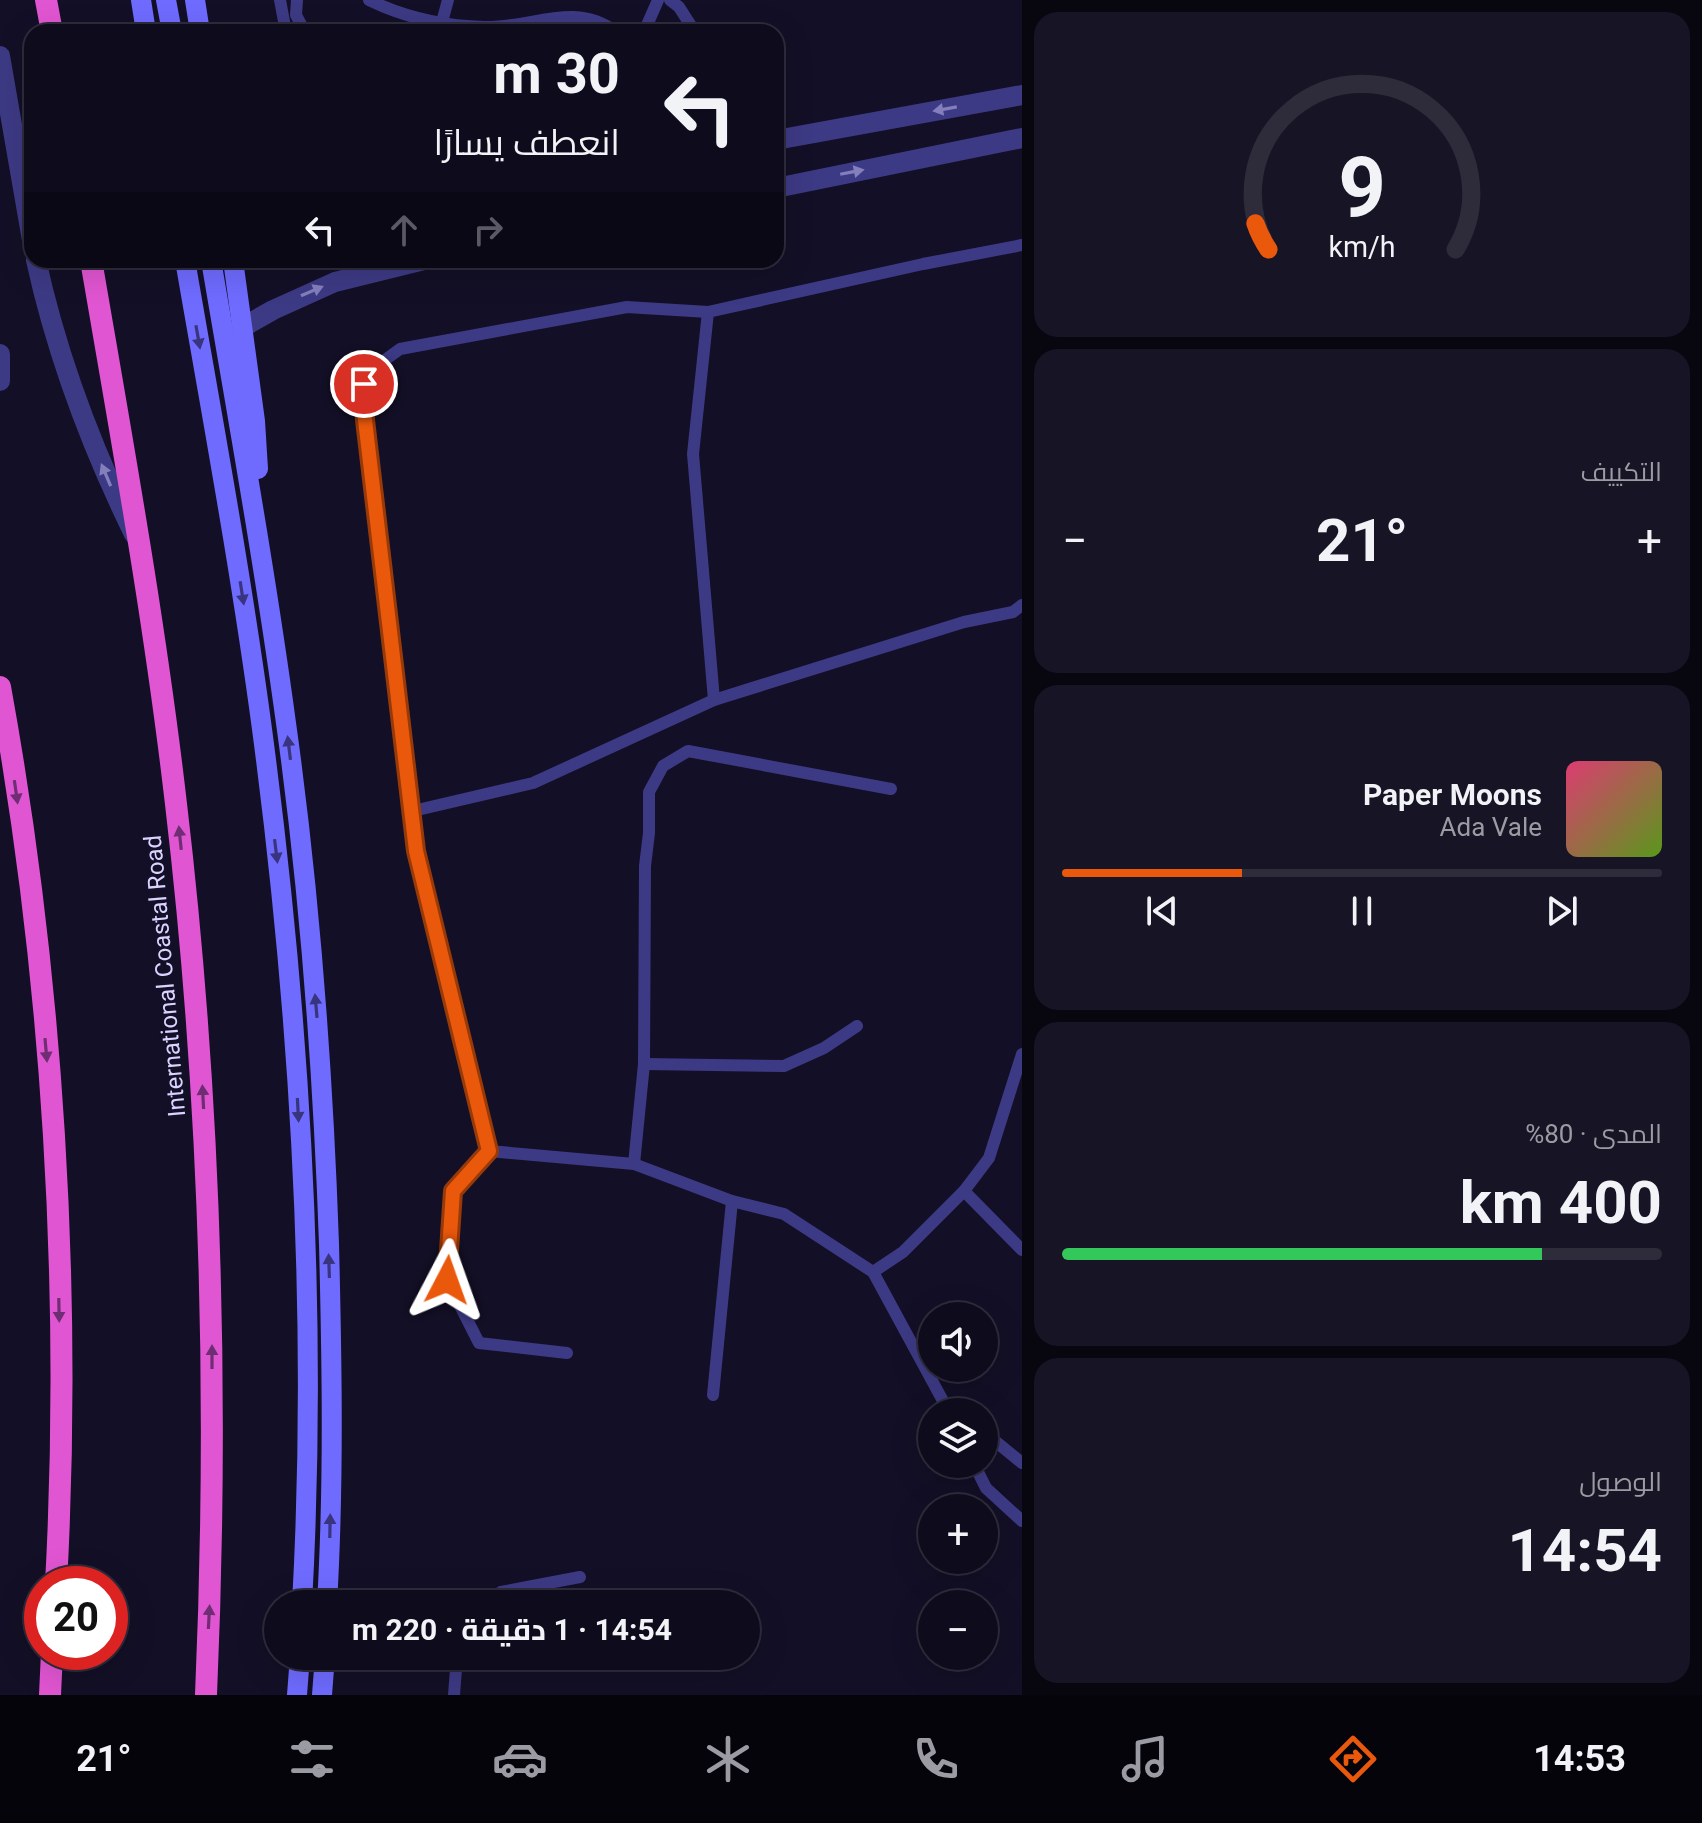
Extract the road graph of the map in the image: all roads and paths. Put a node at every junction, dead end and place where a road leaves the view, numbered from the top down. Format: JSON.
{"nodes":[{"id":1,"x":46,"y":0,"type":"edge"},
{"id":2,"x":141,"y":0,"type":"edge"},
{"id":3,"x":166,"y":0,"type":"edge"},
{"id":4,"x":195,"y":0,"type":"edge"},
{"id":5,"x":280,"y":0,"type":"edge"},
{"id":6,"x":297,"y":0,"type":"edge"},
{"id":7,"x":369,"y":0,"type":"edge"},
{"id":8,"x":448,"y":0,"type":"edge"},
{"id":9,"x":658,"y":0,"type":"edge"},
{"id":10,"x":677,"y":2,"type":"edge"},
{"id":11,"x":442,"y":22,"type":"junction"},
{"id":12,"x":50,"y":24,"type":"edge"},
{"id":13,"x":145,"y":24,"type":"edge"},
{"id":14,"x":170,"y":24,"type":"edge"},
{"id":15,"x":199,"y":24,"type":"edge"},
{"id":16,"x":284,"y":24,"type":"edge"},
{"id":17,"x":300,"y":24,"type":"edge"},
{"id":18,"x":457,"y":24,"type":"edge"},
{"id":19,"x":520,"y":24,"type":"edge"},
{"id":20,"x":602,"y":24,"type":"edge"},
{"id":21,"x":648,"y":24,"type":"edge"},
{"id":22,"x":690,"y":24,"type":"edge"},
{"id":23,"x":0,"y":56,"type":"edge"},
{"id":24,"x":1022,"y":95,"type":"edge"},
{"id":25,"x":1022,"y":138,"type":"edge"},
{"id":26,"x":784,"y":139,"type":"edge"},
{"id":27,"x":784,"y":186,"type":"edge"},
{"id":28,"x":24,"y":194,"type":"edge"},
{"id":29,"x":1022,"y":245,"type":"edge"},
{"id":30,"x":38,"y":268,"type":"edge"},
{"id":31,"x":92,"y":268,"type":"edge"},
{"id":32,"x":186,"y":268,"type":"edge"},
{"id":33,"x":212,"y":268,"type":"edge"},
{"id":34,"x":234,"y":268,"type":"edge"},
{"id":35,"x":392,"y":268,"type":"edge"},
{"id":36,"x":708,"y":312,"type":"junction"},
{"id":37,"x":243,"y":327,"type":"junction"},
{"id":38,"x":0,"y":354,"type":"edge"},
{"id":39,"x":0,"y":381,"type":"edge"},
{"id":40,"x":139,"y":545,"type":"junction"},
{"id":41,"x":265,"y":581,"type":"junction"},
{"id":42,"x":1022,"y":605,"type":"edge"},
{"id":43,"x":0,"y":687,"type":"edge"},
{"id":44,"x":714,"y":700,"type":"junction"},
{"id":45,"x":891,"y":789,"type":"dead end"},
{"id":46,"x":413,"y":811,"type":"junction"},
{"id":47,"x":857,"y":1026,"type":"dead end"},
{"id":48,"x":1022,"y":1054,"type":"edge"},
{"id":49,"x":644,"y":1064,"type":"junction"},
{"id":50,"x":1016,"y":1094,"type":"edge"},
{"id":51,"x":489,"y":1151,"type":"junction"},
{"id":52,"x":634,"y":1164,"type":"junction"},
{"id":53,"x":964,"y":1191,"type":"junction"},
{"id":54,"x":732,"y":1201,"type":"junction"},
{"id":55,"x":1022,"y":1250,"type":"edge"},
{"id":56,"x":873,"y":1272,"type":"junction"},
{"id":57,"x":567,"y":1353,"type":"dead end"},
{"id":58,"x":713,"y":1395,"type":"dead end"},
{"id":59,"x":942,"y":1398,"type":"edge"},
{"id":60,"x":998,"y":1443,"type":"edge"},
{"id":61,"x":1022,"y":1463,"type":"edge"},
{"id":62,"x":981,"y":1478,"type":"edge"},
{"id":63,"x":1022,"y":1521,"type":"edge"},
{"id":64,"x":57,"y":1566,"type":"edge"},
{"id":65,"x":580,"y":1577,"type":"dead end"},
{"id":66,"x":302,"y":1590,"type":"edge"},
{"id":67,"x":327,"y":1590,"type":"edge"},
{"id":68,"x":512,"y":1590,"type":"edge"},
{"id":69,"x":51,"y":1670,"type":"edge"},
{"id":70,"x":299,"y":1670,"type":"edge"},
{"id":71,"x":324,"y":1670,"type":"edge"},
{"id":72,"x":456,"y":1670,"type":"edge"},
{"id":73,"x":50,"y":1695,"type":"edge"},
{"id":74,"x":206,"y":1695,"type":"edge"},
{"id":75,"x":297,"y":1695,"type":"edge"},
{"id":76,"x":322,"y":1695,"type":"edge"},
{"id":77,"x":454,"y":1695,"type":"edge"}],
"edges":[{"from":1,"to":12,"type":"highway"},
{"from":2,"to":13,"type":"main road"},
{"from":3,"to":14,"type":"main road"},
{"from":4,"to":15,"type":"main road"},
{"from":5,"to":16,"type":"lane"},
{"from":6,"to":17,"type":"lane"},
{"from":7,"to":11,"type":"lane"},
{"from":8,"to":11,"type":"lane"},
{"from":9,"to":21,"type":"lane"},
{"from":10,"to":22,"type":"lane"},
{"from":11,"to":18,"type":"lane"},
{"from":19,"to":20,"type":"lane"},
{"from":23,"to":28,"type":"street"},
{"from":24,"to":26,"type":"street","one_way":true},
{"from":27,"to":25,"type":"street","one_way":true},
{"from":29,"to":36,"type":"lane"},
{"from":40,"to":30,"type":"street","one_way":true},
{"from":31,"to":40,"type":"highway","name":"International Coastal Road"},
{"from":32,"to":66,"type":"main road","one_way":true},
{"from":33,"to":41,"type":"main road"},
{"from":34,"to":37,"type":"main road"},
{"from":37,"to":35,"type":"street","one_way":true},
{"from":36,"to":44,"type":"lane"},
{"from":36,"to":46,"type":"lane"},
{"from":37,"to":41,"type":"main road"},
{"from":38,"to":39,"type":"street"},
{"from":74,"to":40,"type":"highway","name":"International Coastal Road","one_way":true},
{"from":67,"to":41,"type":"main road","one_way":true},
{"from":42,"to":44,"type":"lane"},
{"from":43,"to":64,"type":"highway","one_way":true},
{"from":44,"to":46,"type":"lane"},
{"from":45,"to":49,"type":"lane"},
{"from":46,"to":51,"type":"lane"},
{"from":47,"to":49,"type":"lane"},
{"from":48,"to":50,"type":"lane"},
{"from":49,"to":52,"type":"lane"},
{"from":50,"to":53,"type":"lane"},
{"from":51,"to":52,"type":"lane"},
{"from":51,"to":57,"type":"lane"},
{"from":52,"to":54,"type":"lane"},
{"from":53,"to":55,"type":"lane"},
{"from":53,"to":56,"type":"lane"},
{"from":54,"to":56,"type":"lane"},
{"from":54,"to":58,"type":"lane"},
{"from":56,"to":59,"type":"lane"},
{"from":60,"to":61,"type":"lane"},
{"from":62,"to":63,"type":"lane"},
{"from":65,"to":68,"type":"lane"},
{"from":69,"to":73,"type":"highway"},
{"from":70,"to":75,"type":"main road"},
{"from":71,"to":76,"type":"main road"},
{"from":72,"to":77,"type":"lane"}]}
